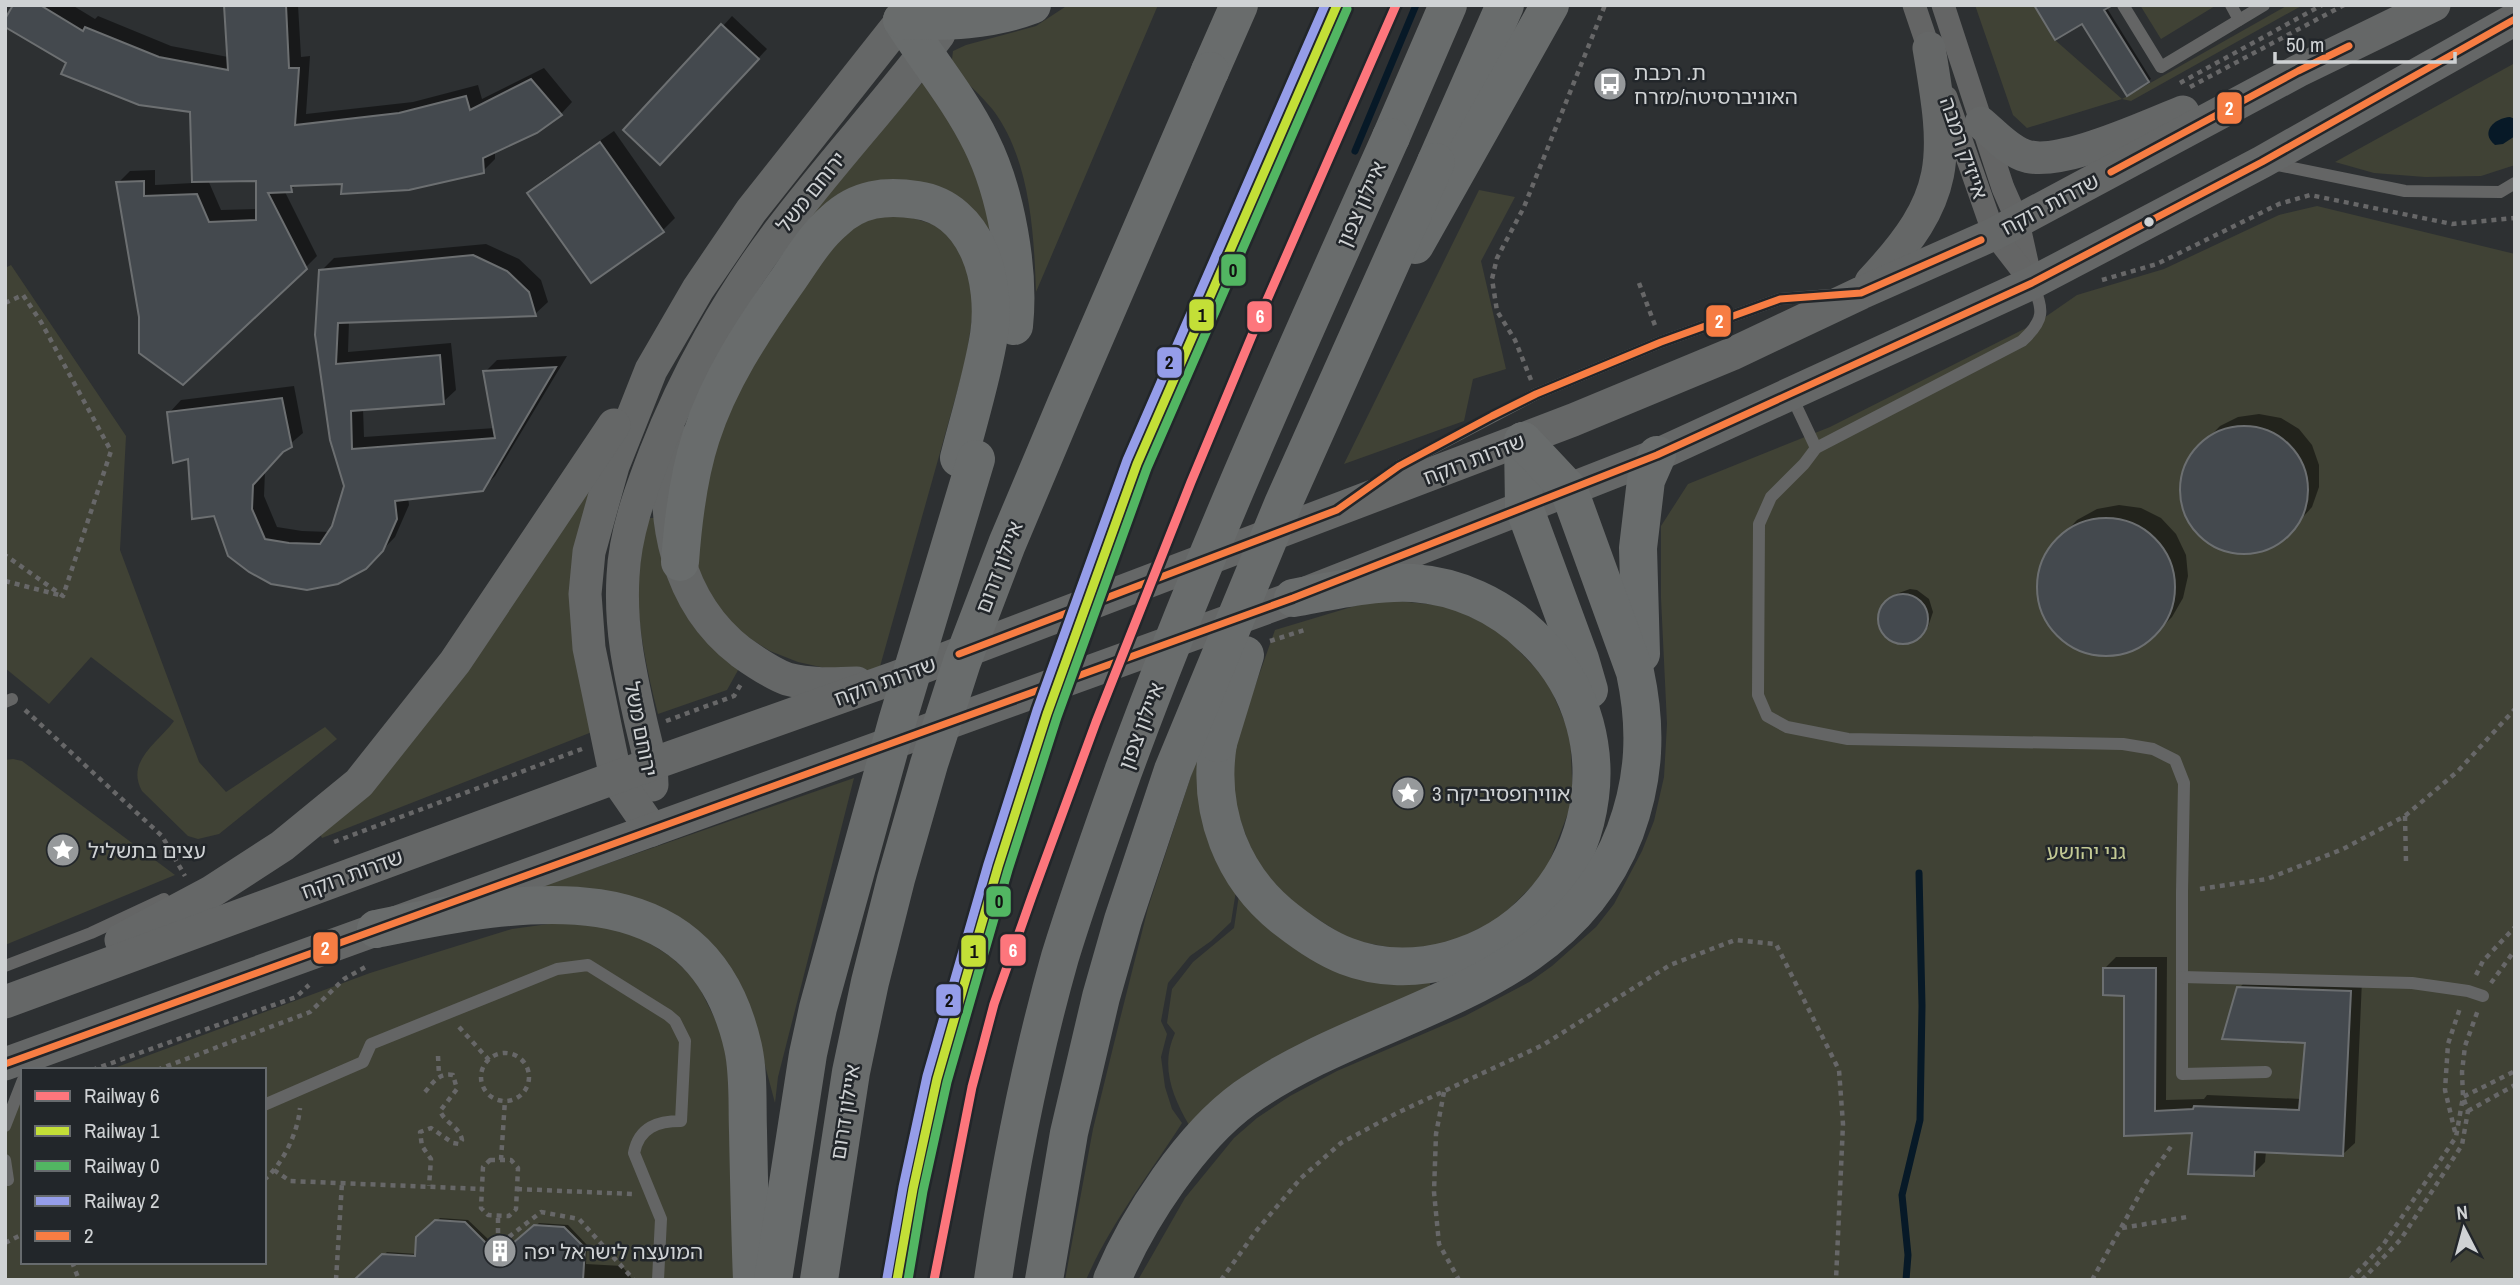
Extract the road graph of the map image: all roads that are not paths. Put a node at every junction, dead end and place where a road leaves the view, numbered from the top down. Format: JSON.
{"nodes":[{"id":1,"x":1032,"y":5,"type":"edge"},
{"id":2,"x":1239,"y":5,"type":"edge"},
{"id":3,"x":1448,"y":5,"type":"edge"},
{"id":4,"x":1505,"y":5,"type":"edge"},
{"id":5,"x":1550,"y":5,"type":"edge"},
{"id":6,"x":1914,"y":5,"type":"edge"},
{"id":7,"x":1943,"y":5,"type":"edge"},
{"id":8,"x":2123,"y":5,"type":"edge"},
{"id":9,"x":2231,"y":5,"type":"edge"},
{"id":10,"x":2264,"y":5,"type":"edge"},
{"id":11,"x":2434,"y":5,"type":"edge"},
{"id":12,"x":908,"y":13,"type":"edge"},
{"id":13,"x":954,"y":14,"type":"edge"},
{"id":14,"x":2515,"y":19,"type":"edge"},
{"id":15,"x":2239,"y":20,"type":"junction"},
{"id":16,"x":1929,"y":48,"type":"junction"},
{"id":17,"x":924,"y":54,"type":"junction"},
{"id":18,"x":2298,"y":71,"type":"junction"},
{"id":19,"x":1981,"y":123,"type":"junction"},
{"id":20,"x":2262,"y":162,"type":"junction"},
{"id":21,"x":1447,"y":166,"type":"junction"},
{"id":22,"x":2511,"y":187,"type":"edge"},
{"id":23,"x":2006,"y":228,"type":"junction"},
{"id":24,"x":2032,"y":283,"type":"junction"},
{"id":25,"x":1861,"y":293,"type":"junction"},
{"id":26,"x":696,"y":363,"type":"junction"},
{"id":27,"x":651,"y":370,"type":"junction"},
{"id":28,"x":1791,"y":395,"type":"junction"},
{"id":29,"x":1330,"y":402,"type":"junction"},
{"id":30,"x":1523,"y":441,"type":"junction"},
{"id":31,"x":1816,"y":448,"type":"junction"},
{"id":32,"x":1657,"y":455,"type":"junction"},
{"id":33,"x":968,"y":459,"type":"junction"},
{"id":34,"x":1569,"y":489,"type":"junction"},
{"id":35,"x":1524,"y":507,"type":"junction"},
{"id":36,"x":1337,"y":510,"type":"junction"},
{"id":37,"x":680,"y":562,"type":"junction"},
{"id":38,"x":1293,"y":598,"type":"junction"},
{"id":39,"x":897,"y":677,"type":"junction"},
{"id":40,"x":422,"y":705,"type":"junction"},
{"id":41,"x":1643,"y":726,"type":"junction"},
{"id":42,"x":652,"y":764,"type":"junction"},
{"id":43,"x":616,"y":778,"type":"junction"},
{"id":44,"x":652,"y":830,"type":"junction"},
{"id":45,"x":239,"y":858,"type":"dead end"},
{"id":46,"x":1570,"y":863,"type":"junction"},
{"id":47,"x":174,"y":894,"type":"dead end"},
{"id":48,"x":376,"y":929,"type":"junction"},
{"id":49,"x":5,"y":967,"type":"edge"},
{"id":50,"x":2182,"y":977,"type":"junction"},
{"id":51,"x":2483,"y":996,"type":"road end"},
{"id":52,"x":10,"y":1000,"type":"edge"},
{"id":53,"x":39,"y":1059,"type":"edge"},
{"id":54,"x":5,"y":1065,"type":"edge"},
{"id":55,"x":2266,"y":1072,"type":"dead end"},
{"id":56,"x":21,"y":1085,"type":"edge"},
{"id":57,"x":266,"y":1104,"type":"edge"},
{"id":58,"x":5,"y":1126,"type":"edge"},
{"id":59,"x":5,"y":1160,"type":"edge"},
{"id":60,"x":6,"y":1180,"type":"edge"},
{"id":61,"x":658,"y":1280,"type":"edge"},
{"id":62,"x":752,"y":1280,"type":"edge"},
{"id":63,"x":773,"y":1280,"type":"edge"},
{"id":64,"x":819,"y":1280,"type":"edge"},
{"id":65,"x":993,"y":1280,"type":"edge"},
{"id":66,"x":1044,"y":1280,"type":"edge"},
{"id":67,"x":1112,"y":1280,"type":"edge"}],
"edges":[{"from":1,"to":13,"type":"highway"},
{"from":2,"to":64,"type":"highway","name":"איילון דרום","bridge":true},
{"from":3,"to":65,"type":"highway","name":"איילון צפון","bridge":true},
{"from":4,"to":21,"type":"highway"},
{"from":5,"to":21,"type":"highway"},
{"from":6,"to":16,"type":"street","name":"אייזיק רמבה"},
{"from":7,"to":19,"type":"street","name":"אייזיק רמבה"},
{"from":8,"to":15,"type":"lane"},
{"from":9,"to":15,"type":"lane"},
{"from":10,"to":15,"type":"lane"},
{"from":11,"to":18,"type":"main road","name":"שדרות רוקח"},
{"from":12,"to":13,"type":"highway"},
{"from":12,"to":17,"type":"highway"},
{"from":12,"to":27,"type":"main road","name":"ירוחם משל"},
{"from":13,"to":17,"type":"main road","name":"ירוחם משל"},
{"from":14,"to":20,"type":"main road"},
{"from":16,"to":23,"type":"street","name":"אייזיק רמבה"},
{"from":16,"to":25,"type":"main road"},
{"from":17,"to":26,"type":"main road","name":"ירוחם משל"},
{"from":17,"to":33,"type":"highway"},
{"from":18,"to":19,"type":"main road"},
{"from":18,"to":23,"type":"main road","name":"שדרות רוקח"},
{"from":19,"to":23,"type":"street","name":"אייזיק רמבה"},
{"from":20,"to":22,"type":"lane"},
{"from":20,"to":24,"type":"main road"},
{"from":21,"to":29,"type":"highway","bridge":true},
{"from":23,"to":24,"type":"street","name":"אייזיק רמבה"},
{"from":23,"to":25,"type":"main road","name":"שדרות רוקח"},
{"from":24,"to":28,"type":"main road"},
{"from":24,"to":31,"type":"lane"},
{"from":25,"to":30,"type":"main road","name":"שדרות רוקח"},
{"from":25,"to":36,"type":"lane"},
{"from":26,"to":37,"type":"main road"},
{"from":26,"to":42,"type":"main road","name":"ירוחם משל"},
{"from":27,"to":40,"type":"main road"},
{"from":27,"to":43,"type":"main road","name":"ירוחם משל"},
{"from":28,"to":31,"type":"lane"},
{"from":28,"to":32,"type":"main road"},
{"from":29,"to":46,"type":"highway","bridge":true},
{"from":29,"to":66,"type":"highway","bridge":true},
{"from":30,"to":34,"type":"highway"},
{"from":30,"to":35,"type":"highway"},
{"from":30,"to":36,"type":"main road","name":"שדרות רוקח"},
{"from":31,"to":50,"type":"lane"},
{"from":32,"to":34,"type":"main road"},
{"from":32,"to":41,"type":"highway"},
{"from":33,"to":37,"type":"highway"},
{"from":33,"to":63,"type":"highway","bridge":true},
{"from":34,"to":35,"type":"main road"},
{"from":34,"to":41,"type":"highway"},
{"from":35,"to":38,"type":"main road"},
{"from":35,"to":46,"type":"highway"},
{"from":36,"to":39,"type":"main road","name":"שדרות רוקח"},
{"from":37,"to":39,"type":"main road"},
{"from":38,"to":44,"type":"main road"},
{"from":38,"to":46,"type":"highway"},
{"from":39,"to":42,"type":"main road","name":"שדרות רוקח"},
{"from":40,"to":45,"type":"lane"},
{"from":40,"to":52,"type":"main road"},
{"from":41,"to":67,"type":"highway"},
{"from":42,"to":43,"type":"main road","name":"שדרות רוקח"},
{"from":42,"to":44,"type":"main road","name":"ירוחם משל"},
{"from":43,"to":44,"type":"main road","name":"ירוחם משל"},
{"from":43,"to":52,"type":"main road","name":"שדרות רוקח"},
{"from":44,"to":48,"type":"main road"},
{"from":47,"to":49,"type":"lane"},
{"from":48,"to":53,"type":"main road"},
{"from":48,"to":62,"type":"highway"},
{"from":50,"to":51,"type":"lane"},
{"from":50,"to":55,"type":"lane"},
{"from":53,"to":54,"type":"main road"},
{"from":56,"to":58,"type":"lane"},
{"from":57,"to":61,"type":"lane"},
{"from":59,"to":60,"type":"lane"}]}
